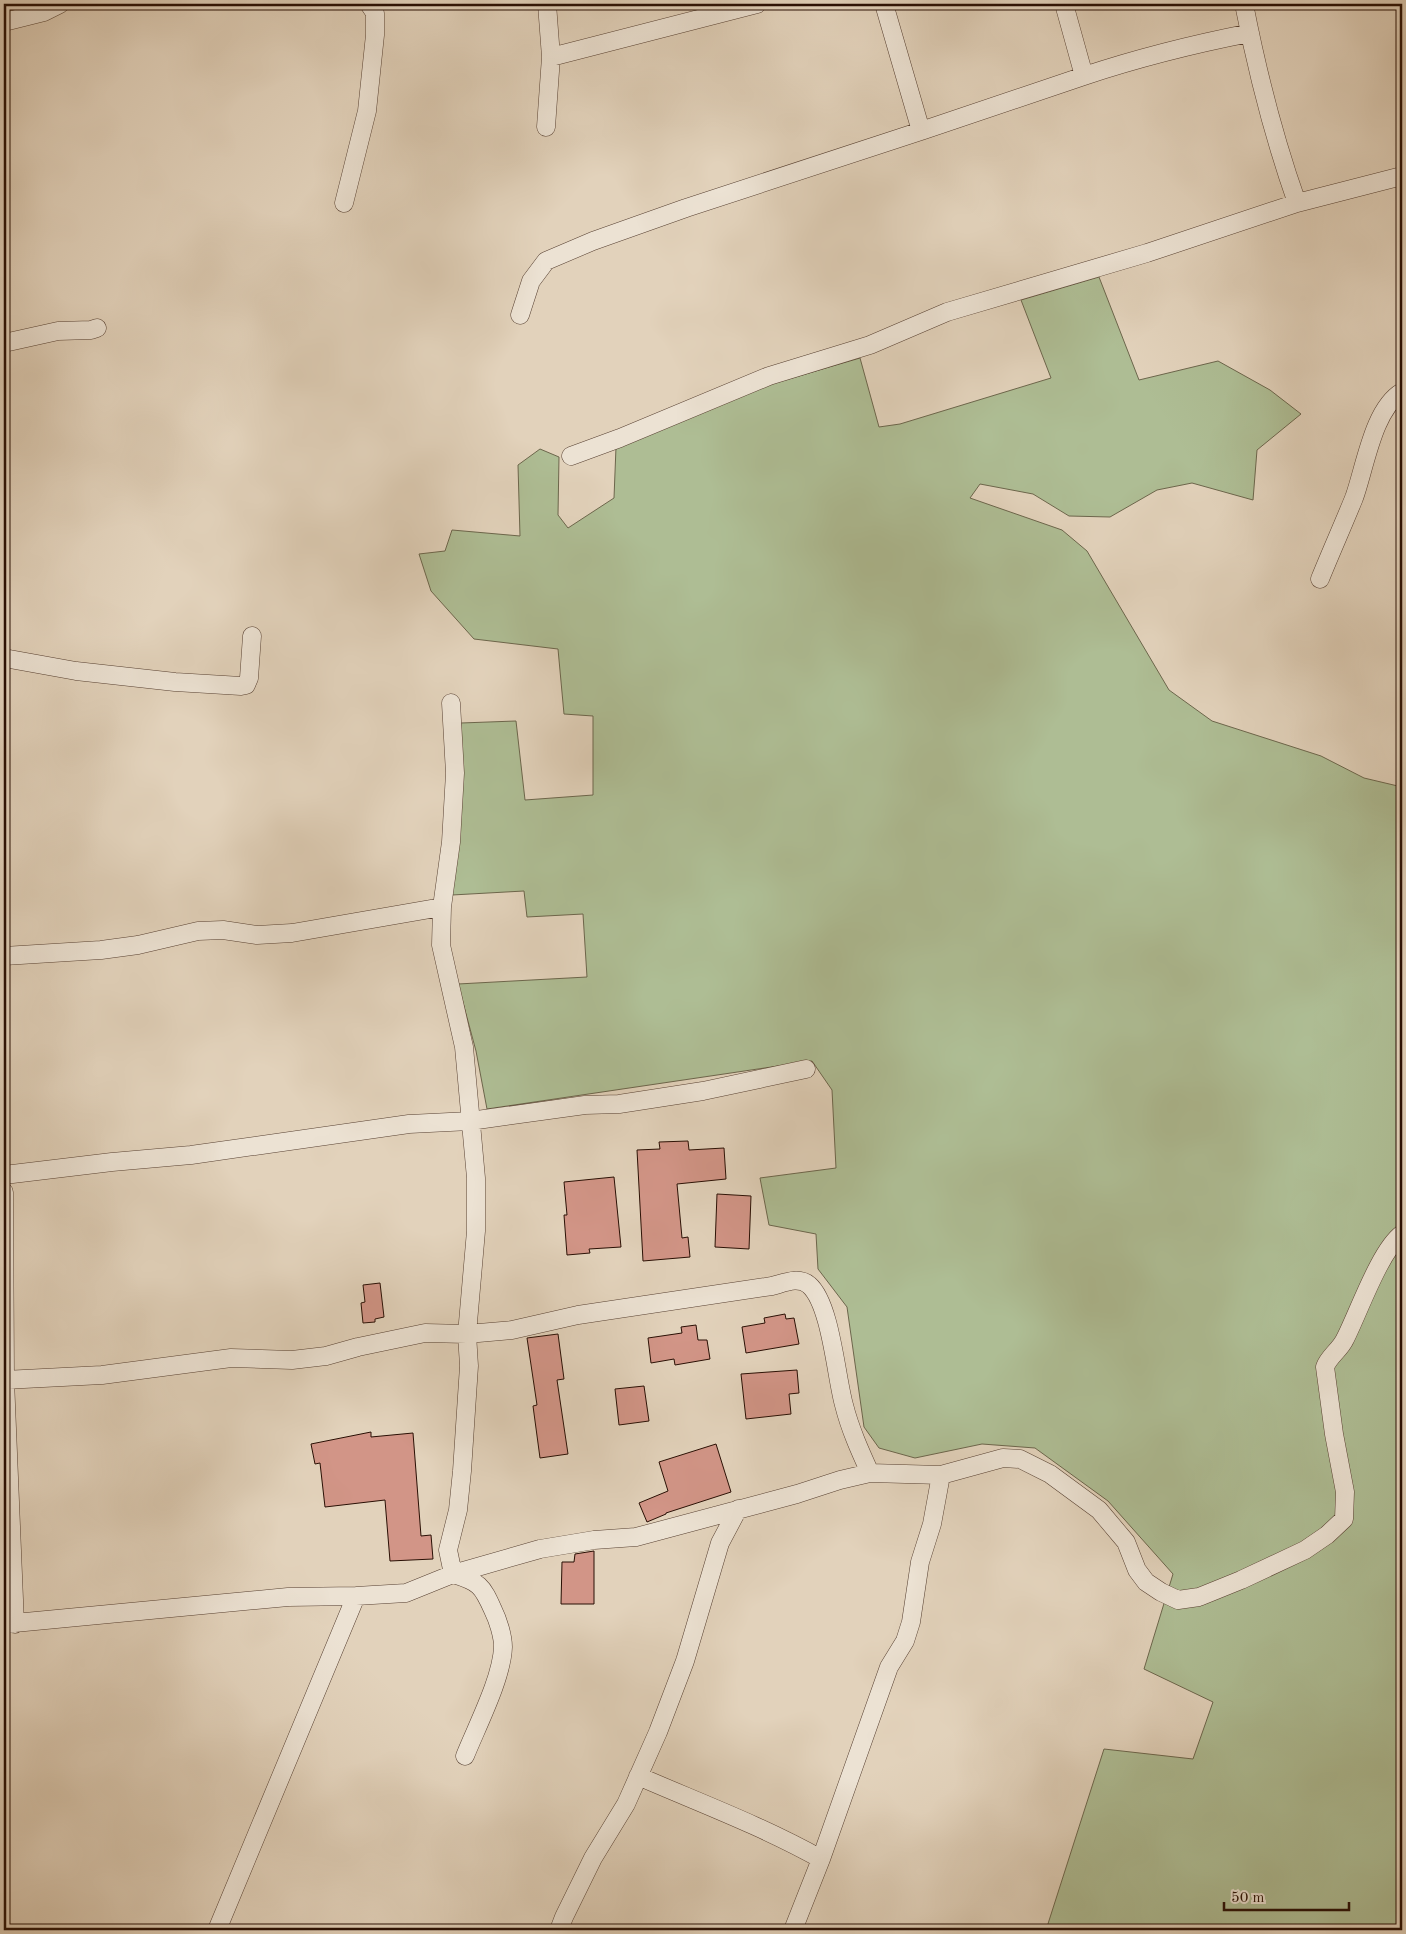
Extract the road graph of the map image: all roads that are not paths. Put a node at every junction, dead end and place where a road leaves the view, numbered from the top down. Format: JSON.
{"nodes":[{"id":1,"x":60,"y":4,"type":"edge"},
{"id":2,"x":369,"y":4,"type":"edge"},
{"id":3,"x":547,"y":4,"type":"edge"},
{"id":4,"x":757,"y":4,"type":"edge"},
{"id":5,"x":884,"y":4,"type":"edge"},
{"id":6,"x":1064,"y":4,"type":"edge"},
{"id":7,"x":1244,"y":4,"type":"edge"},
{"id":8,"x":4,"y":22,"type":"edge"},
{"id":9,"x":1250,"y":33,"type":"junction"},
{"id":10,"x":551,"y":57,"type":"junction"},
{"id":11,"x":1084,"y":76,"type":"junction"},
{"id":12,"x":546,"y":128,"type":"dead end"},
{"id":13,"x":921,"y":132,"type":"junction"},
{"id":14,"x":1402,"y":176,"type":"edge"},
{"id":15,"x":344,"y":203,"type":"dead end"},
{"id":16,"x":1297,"y":203,"type":"junction"},
{"id":17,"x":520,"y":315,"type":"dead end"},
{"id":18,"x":97,"y":328,"type":"dead end"},
{"id":19,"x":4,"y":343,"type":"edge"},
{"id":20,"x":1402,"y":392,"type":"edge"},
{"id":21,"x":571,"y":456,"type":"dead end"},
{"id":22,"x":1320,"y":579,"type":"dead end"},
{"id":23,"x":252,"y":636,"type":"dead end"},
{"id":24,"x":4,"y":658,"type":"edge"},
{"id":25,"x":451,"y":703,"type":"dead end"},
{"id":26,"x":442,"y":907,"type":"junction"},
{"id":27,"x":4,"y":956,"type":"edge"},
{"id":28,"x":806,"y":1069,"type":"dead end"},
{"id":29,"x":470,"y":1121,"type":"junction"},
{"id":30,"x":4,"y":1176,"type":"edge"},
{"id":31,"x":4,"y":1192,"type":"edge"},
{"id":32,"x":1402,"y":1234,"type":"edge"},
{"id":33,"x":467,"y":1334,"type":"junction"},
{"id":34,"x":4,"y":1380,"type":"edge"},
{"id":35,"x":870,"y":1473,"type":"junction"},
{"id":36,"x":940,"y":1475,"type":"junction"},
{"id":37,"x":738,"y":1509,"type":"junction"},
{"id":38,"x":703,"y":1520,"type":"junction"},
{"id":39,"x":720,"y":1543,"type":"junction"},
{"id":40,"x":453,"y":1574,"type":"junction"},
{"id":41,"x":356,"y":1596,"type":"junction"},
{"id":42,"x":9,"y":1624,"type":"edge"},
{"id":43,"x":465,"y":1756,"type":"dead end"},
{"id":44,"x":638,"y":1776,"type":"junction"},
{"id":45,"x":822,"y":1859,"type":"junction"},
{"id":46,"x":217,"y":1930,"type":"edge"},
{"id":47,"x":559,"y":1930,"type":"edge"},
{"id":48,"x":793,"y":1930,"type":"edge"}],
"edges":[{"from":1,"to":8,"type":"street"},
{"from":2,"to":15,"type":"street"},
{"from":3,"to":10,"type":"street"},
{"from":4,"to":10,"type":"street"},
{"from":5,"to":13,"type":"street"},
{"from":6,"to":11,"type":"street"},
{"from":7,"to":9,"type":"street"},
{"from":9,"to":11,"type":"street"},
{"from":9,"to":16,"type":"street"},
{"from":10,"to":12,"type":"street"},
{"from":11,"to":13,"type":"street"},
{"from":13,"to":17,"type":"street"},
{"from":14,"to":16,"type":"street"},
{"from":16,"to":21,"type":"street"},
{"from":18,"to":19,"type":"street"},
{"from":20,"to":22,"type":"street"},
{"from":23,"to":24,"type":"street"},
{"from":25,"to":26,"type":"street"},
{"from":26,"to":27,"type":"street"},
{"from":26,"to":29,"type":"street"},
{"from":28,"to":29,"type":"street"},
{"from":29,"to":30,"type":"street"},
{"from":29,"to":33,"type":"street"},
{"from":31,"to":34,"type":"street"},
{"from":32,"to":36,"type":"street"},
{"from":33,"to":34,"type":"street"},
{"from":33,"to":35,"type":"street"},
{"from":33,"to":40,"type":"street"},
{"from":34,"to":42,"type":"street"},
{"from":35,"to":36,"type":"street"},
{"from":35,"to":37,"type":"street"},
{"from":36,"to":45,"type":"street"},
{"from":37,"to":38,"type":"street"},
{"from":37,"to":39,"type":"street"},
{"from":38,"to":39,"type":"street"},
{"from":38,"to":40,"type":"street"},
{"from":39,"to":44,"type":"street"},
{"from":40,"to":41,"type":"street"},
{"from":40,"to":43,"type":"street"},
{"from":41,"to":42,"type":"street"},
{"from":41,"to":46,"type":"street"},
{"from":44,"to":45,"type":"street"},
{"from":44,"to":47,"type":"street"},
{"from":45,"to":48,"type":"street"}]}
